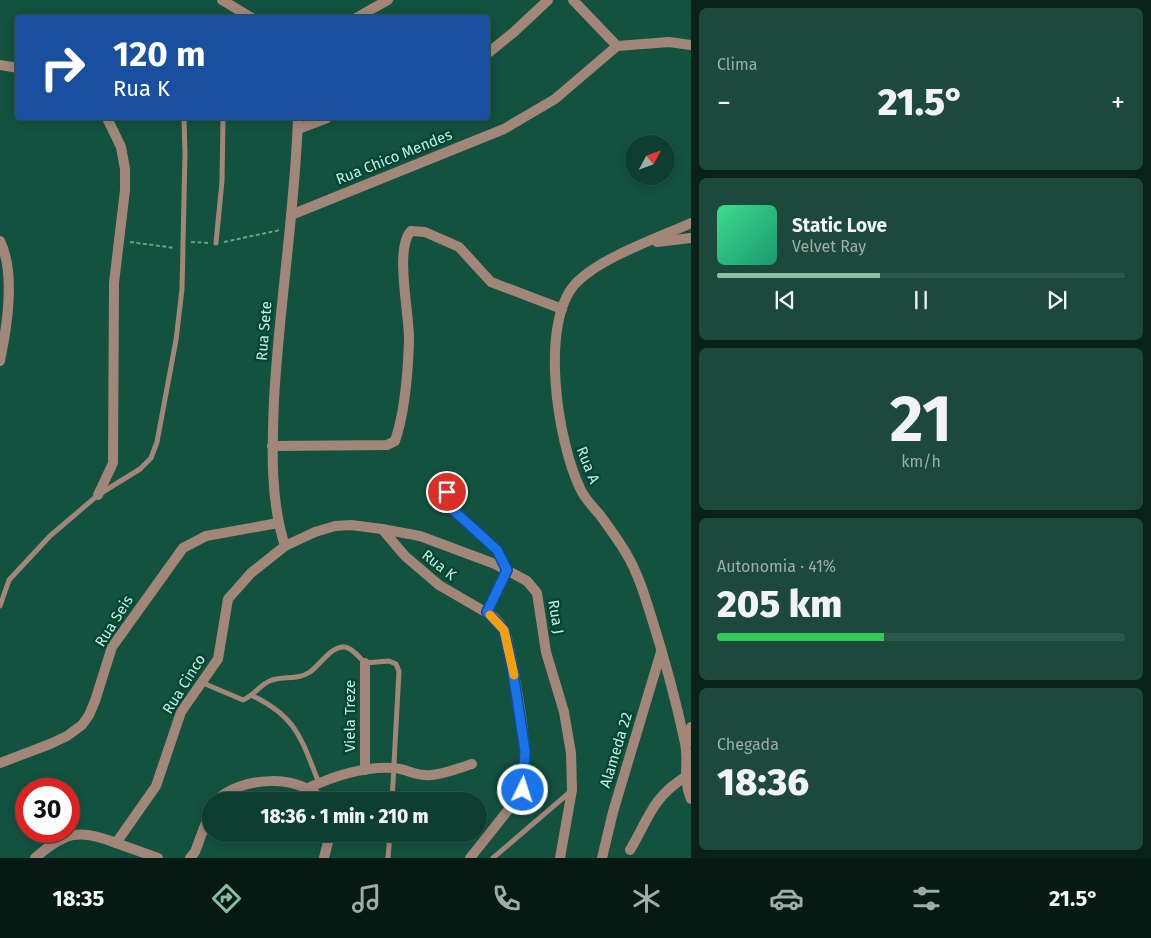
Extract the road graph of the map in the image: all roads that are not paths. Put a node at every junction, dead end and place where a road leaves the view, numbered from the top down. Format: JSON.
{"nodes":[{"id":1,"x":222,"y":0,"type":"edge"},
{"id":2,"x":388,"y":0,"type":"edge"},
{"id":3,"x":548,"y":0,"type":"edge"},
{"id":4,"x":573,"y":0,"type":"edge"},
{"id":5,"x":247,"y":15,"type":"edge"},
{"id":6,"x":361,"y":15,"type":"edge"},
{"id":7,"x":691,"y":45,"type":"edge"},
{"id":8,"x":617,"y":46,"type":"junction"},
{"id":9,"x":490,"y":51,"type":"edge"},
{"id":10,"x":0,"y":65,"type":"edge"},
{"id":11,"x":15,"y":68,"type":"edge"},
{"id":12,"x":108,"y":120,"type":"edge"},
{"id":13,"x":184,"y":120,"type":"edge"},
{"id":14,"x":224,"y":120,"type":"edge"},
{"id":15,"x":298,"y":120,"type":"edge"},
{"id":16,"x":322,"y":120,"type":"edge"},
{"id":17,"x":298,"y":129,"type":"junction"},
{"id":18,"x":291,"y":216,"type":"junction"},
{"id":19,"x":691,"y":223,"type":"edge"},
{"id":20,"x":691,"y":238,"type":"edge"},
{"id":21,"x":0,"y":241,"type":"edge"},
{"id":22,"x":216,"y":243,"type":"road end"},
{"id":23,"x":646,"y":244,"type":"junction"},
{"id":24,"x":562,"y":309,"type":"junction"},
{"id":25,"x":0,"y":361,"type":"edge"},
{"id":26,"x":272,"y":446,"type":"junction"},
{"id":27,"x":446,"y":486,"type":"dead end"},
{"id":28,"x":98,"y":495,"type":"junction"},
{"id":29,"x":278,"y":523,"type":"junction"},
{"id":30,"x":335,"y":526,"type":"joint"},
{"id":31,"x":382,"y":529,"type":"junction"},
{"id":32,"x":285,"y":546,"type":"junction"},
{"id":33,"x":507,"y":570,"type":"junction"},
{"id":34,"x":0,"y":606,"type":"edge"},
{"id":35,"x":487,"y":612,"type":"junction"},
{"id":36,"x":662,"y":651,"type":"junction"},
{"id":37,"x":365,"y":663,"type":"junction"},
{"id":38,"x":203,"y":683,"type":"junction"},
{"id":39,"x":253,"y":696,"type":"junction"},
{"id":40,"x":691,"y":727,"type":"edge"},
{"id":41,"x":688,"y":750,"type":"edge"},
{"id":42,"x":0,"y":763,"type":"edge"},
{"id":43,"x":472,"y":764,"type":"dead end"},
{"id":44,"x":395,"y":768,"type":"junction"},
{"id":45,"x":365,"y":770,"type":"junction"},
{"id":46,"x":684,"y":777,"type":"junction"},
{"id":47,"x":319,"y":783,"type":"junction"},
{"id":48,"x":308,"y":788,"type":"junction"},
{"id":49,"x":572,"y":790,"type":"junction"},
{"id":50,"x":228,"y":792,"type":"edge"},
{"id":51,"x":315,"y":792,"type":"edge"},
{"id":52,"x":393,"y":792,"type":"edge"},
{"id":53,"x":691,"y":799,"type":"edge"},
{"id":54,"x":202,"y":833,"type":"edge"},
{"id":55,"x":328,"y":842,"type":"edge"},
{"id":56,"x":389,"y":842,"type":"edge"},
{"id":57,"x":116,"y":843,"type":"junction"},
{"id":58,"x":630,"y":850,"type":"dead end"},
{"id":59,"x":36,"y":858,"type":"edge"},
{"id":60,"x":158,"y":858,"type":"edge"},
{"id":61,"x":190,"y":858,"type":"edge"},
{"id":62,"x":324,"y":858,"type":"edge"},
{"id":63,"x":388,"y":858,"type":"edge"},
{"id":64,"x":470,"y":858,"type":"edge"},
{"id":65,"x":493,"y":858,"type":"edge"},
{"id":66,"x":560,"y":858,"type":"edge"},
{"id":67,"x":602,"y":858,"type":"edge"}],
"edges":[{"from":1,"to":5,"type":"street"},
{"from":2,"to":6,"type":"street"},
{"from":3,"to":9,"type":"street"},
{"from":4,"to":8,"type":"street"},
{"from":7,"to":8,"type":"street"},
{"from":8,"to":18,"type":"street","name":"Rua Chico Mendes"},
{"from":10,"to":11,"type":"street"},
{"from":12,"to":28,"type":"street"},
{"from":13,"to":28,"type":"lane"},
{"from":14,"to":22,"type":"lane"},
{"from":15,"to":17,"type":"street","name":"Rua Sete"},
{"from":16,"to":17,"type":"street"},
{"from":17,"to":18,"type":"street","name":"Rua Sete"},
{"from":18,"to":26,"type":"street","name":"Rua Sete"},
{"from":19,"to":23,"type":"street","name":"Rua A"},
{"from":20,"to":23,"type":"street"},
{"from":21,"to":25,"type":"street"},
{"from":23,"to":24,"type":"street","name":"Rua A"},
{"from":24,"to":26,"type":"street"},
{"from":24,"to":36,"type":"street","name":"Rua A"},
{"from":26,"to":29,"type":"street","name":"Rua Sete"},
{"from":27,"to":33,"type":"street"},
{"from":28,"to":34,"type":"lane"},
{"from":29,"to":32,"type":"street","name":"Rua Sete"},
{"from":29,"to":42,"type":"street","name":"Rua Seis"},
{"from":30,"to":31,"type":"street","name":"Rua J"},
{"from":30,"to":32,"type":"street","name":"Rua Cinco"},
{"from":31,"to":33,"type":"street","name":"Rua J"},
{"from":31,"to":35,"type":"street","name":"Rua K"},
{"from":32,"to":38,"type":"street","name":"Rua Cinco"},
{"from":33,"to":35,"type":"street"},
{"from":33,"to":49,"type":"street","name":"Rua J"},
{"from":35,"to":64,"type":"street","name":"Rua K"},
{"from":36,"to":41,"type":"street","name":"Rua A"},
{"from":36,"to":67,"type":"street","name":"Alameda 22"},
{"from":37,"to":39,"type":"lane"},
{"from":37,"to":44,"type":"lane"},
{"from":37,"to":45,"type":"street","name":"Viela Treze"},
{"from":38,"to":39,"type":"lane"},
{"from":38,"to":57,"type":"street","name":"Rua Cinco"},
{"from":39,"to":47,"type":"lane"},
{"from":40,"to":41,"type":"street"},
{"from":41,"to":46,"type":"street","name":"Rua A"},
{"from":43,"to":44,"type":"street"},
{"from":44,"to":45,"type":"street"},
{"from":44,"to":52,"type":"lane"},
{"from":45,"to":47,"type":"street"},
{"from":46,"to":53,"type":"street","name":"Rua A"},
{"from":46,"to":58,"type":"street"},
{"from":47,"to":48,"type":"street"},
{"from":48,"to":50,"type":"street"},
{"from":48,"to":51,"type":"street"},
{"from":49,"to":65,"type":"lane"},
{"from":49,"to":66,"type":"street","name":"Rua J"},
{"from":54,"to":61,"type":"street"},
{"from":55,"to":62,"type":"street"},
{"from":56,"to":63,"type":"lane"},
{"from":57,"to":59,"type":"street"},
{"from":57,"to":60,"type":"street"}]}
